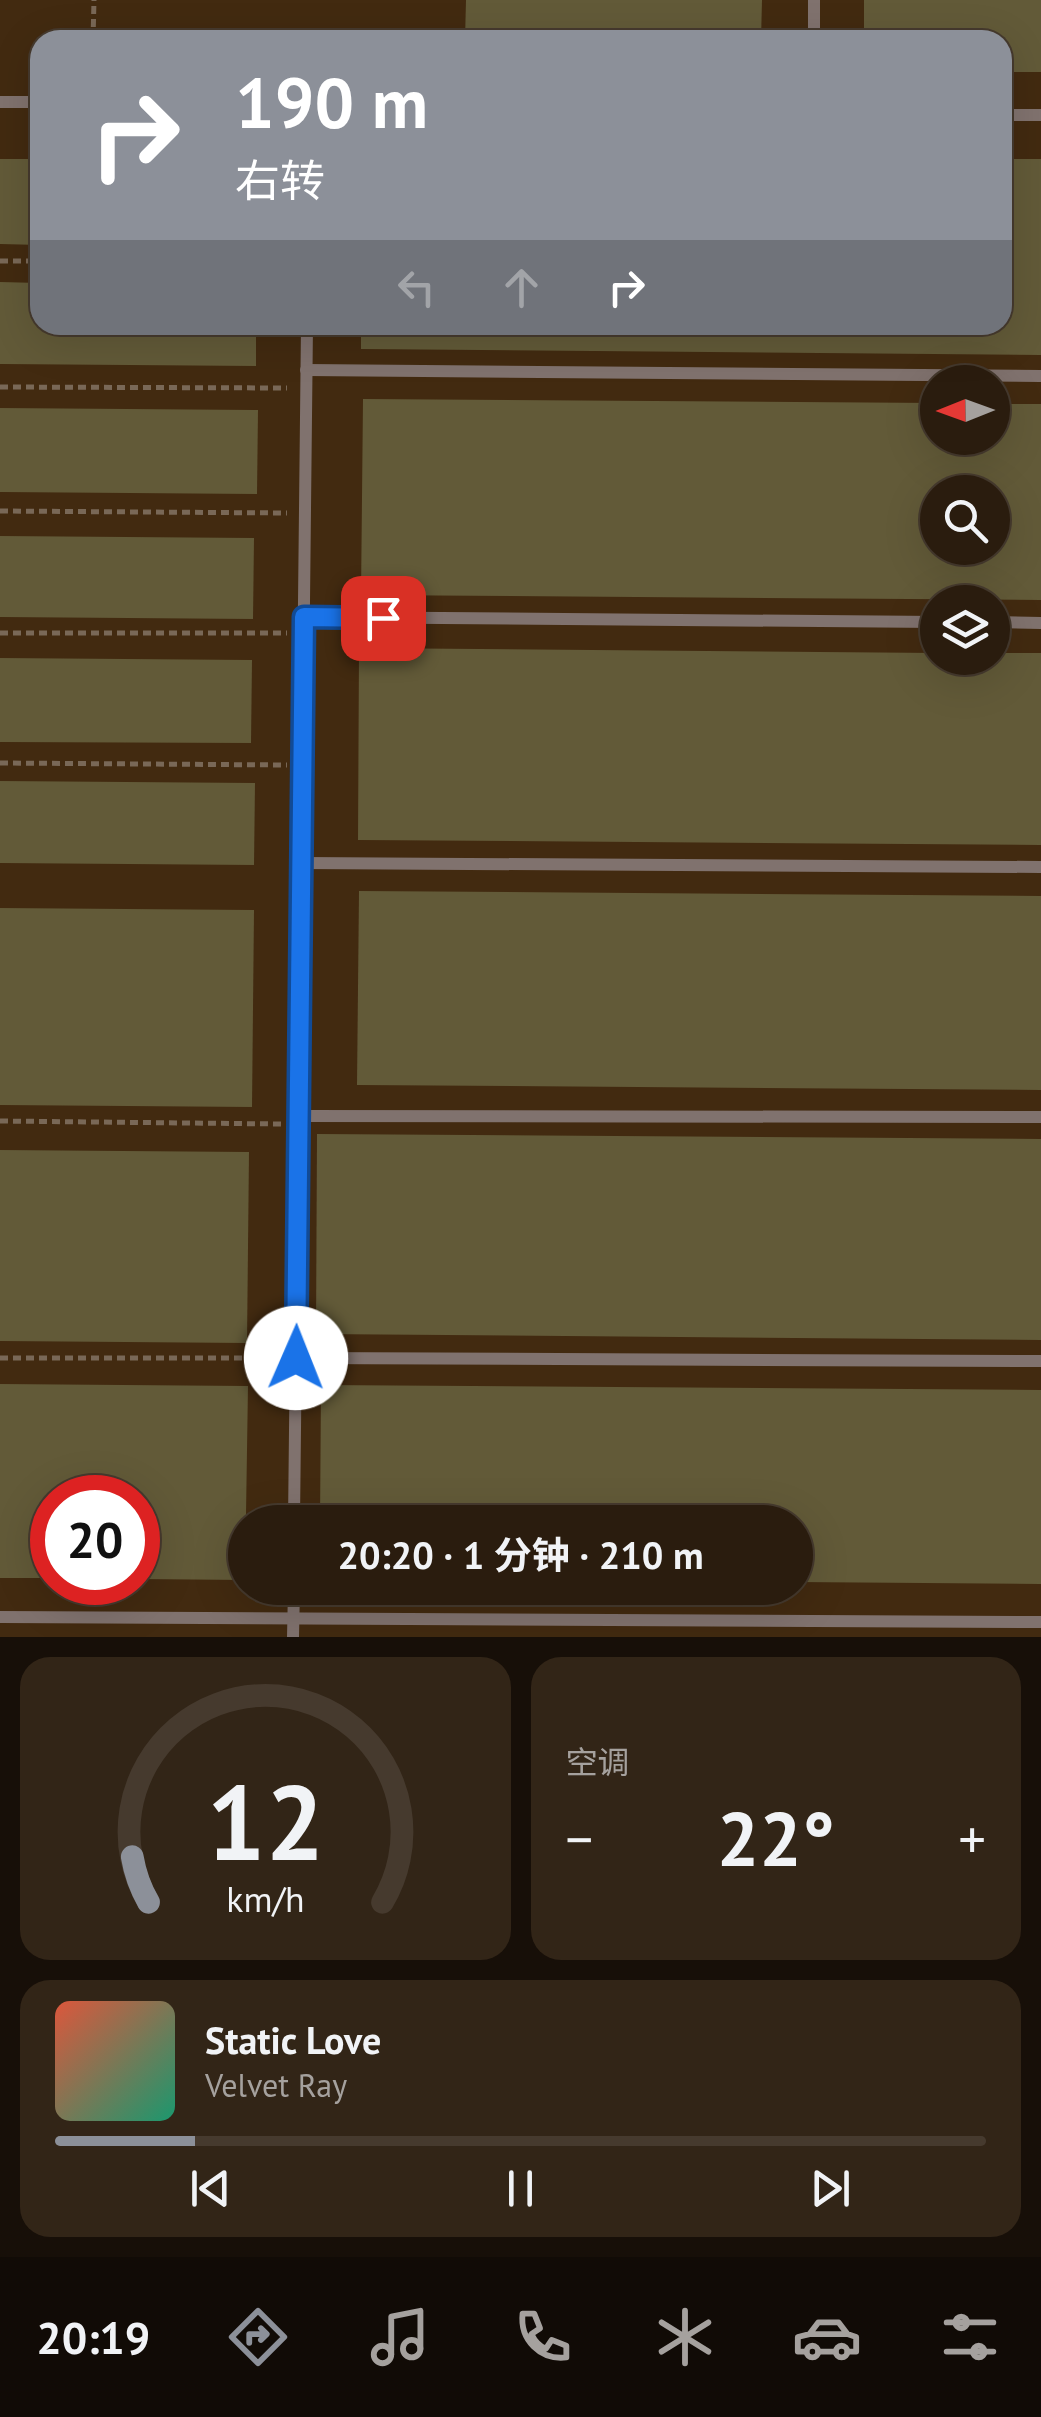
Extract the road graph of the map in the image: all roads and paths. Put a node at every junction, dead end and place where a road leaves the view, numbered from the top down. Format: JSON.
{"nodes":[{"id":1,"x":94,"y":0,"type":"edge"},
{"id":2,"x":814,"y":0,"type":"edge"},
{"id":3,"x":94,"y":30,"type":"edge"},
{"id":4,"x":814,"y":30,"type":"edge"},
{"id":5,"x":0,"y":102,"type":"edge"},
{"id":6,"x":30,"y":102,"type":"edge"},
{"id":7,"x":1012,"y":115,"type":"edge"},
{"id":8,"x":1041,"y":115,"type":"edge"},
{"id":9,"x":0,"y":261,"type":"edge"},
{"id":10,"x":30,"y":261,"type":"edge"},
{"id":11,"x":307,"y":335,"type":"edge"},
{"id":12,"x":306,"y":370,"type":"junction"},
{"id":13,"x":1041,"y":376,"type":"edge"},
{"id":14,"x":0,"y":386,"type":"edge"},
{"id":15,"x":306,"y":388,"type":"junction"},
{"id":16,"x":0,"y":511,"type":"edge"},
{"id":17,"x":305,"y":512,"type":"junction"},
{"id":18,"x":304,"y":617,"type":"junction"},
{"id":19,"x":920,"y":622,"type":"edge"},
{"id":20,"x":1010,"y":622,"type":"edge"},
{"id":21,"x":1041,"y":622,"type":"edge"},
{"id":22,"x":0,"y":634,"type":"edge"},
{"id":23,"x":304,"y":634,"type":"junction"},
{"id":24,"x":0,"y":763,"type":"edge"},
{"id":25,"x":302,"y":765,"type":"junction"},
{"id":26,"x":302,"y":863,"type":"junction"},
{"id":27,"x":1041,"y":867,"type":"edge"},
{"id":28,"x":1041,"y":1117,"type":"edge"},
{"id":29,"x":299,"y":1120,"type":"junction"},
{"id":30,"x":0,"y":1122,"type":"edge"},
{"id":31,"x":0,"y":1358,"type":"edge"},
{"id":32,"x":296,"y":1358,"type":"junction"},
{"id":33,"x":1041,"y":1361,"type":"edge"},
{"id":34,"x":294,"y":1505,"type":"edge"},
{"id":35,"x":294,"y":1605,"type":"edge"},
{"id":36,"x":0,"y":1617,"type":"edge"},
{"id":37,"x":294,"y":1618,"type":"junction"},
{"id":38,"x":1041,"y":1622,"type":"edge"},
{"id":39,"x":293,"y":1637,"type":"edge"}],
"edges":[{"from":1,"to":3,"type":"path"},
{"from":2,"to":4,"type":"lane"},
{"from":5,"to":6,"type":"lane"},
{"from":7,"to":8,"type":"lane"},
{"from":9,"to":10,"type":"path"},
{"from":11,"to":12,"type":"lane"},
{"from":12,"to":13,"type":"lane"},
{"from":12,"to":15,"type":"lane"},
{"from":14,"to":15,"type":"path"},
{"from":15,"to":17,"type":"lane"},
{"from":16,"to":17,"type":"path"},
{"from":17,"to":18,"type":"lane"},
{"from":18,"to":19,"type":"lane"},
{"from":18,"to":23,"type":"lane"},
{"from":20,"to":21,"type":"lane"},
{"from":22,"to":23,"type":"path"},
{"from":23,"to":25,"type":"lane"},
{"from":24,"to":25,"type":"path"},
{"from":25,"to":26,"type":"lane"},
{"from":26,"to":27,"type":"lane"},
{"from":26,"to":29,"type":"lane"},
{"from":28,"to":29,"type":"lane"},
{"from":29,"to":30,"type":"path"},
{"from":29,"to":32,"type":"lane"},
{"from":31,"to":32,"type":"path"},
{"from":32,"to":33,"type":"lane"},
{"from":32,"to":34,"type":"lane"},
{"from":35,"to":37,"type":"lane"},
{"from":36,"to":37,"type":"lane"},
{"from":37,"to":38,"type":"lane"},
{"from":37,"to":39,"type":"lane"}]}
